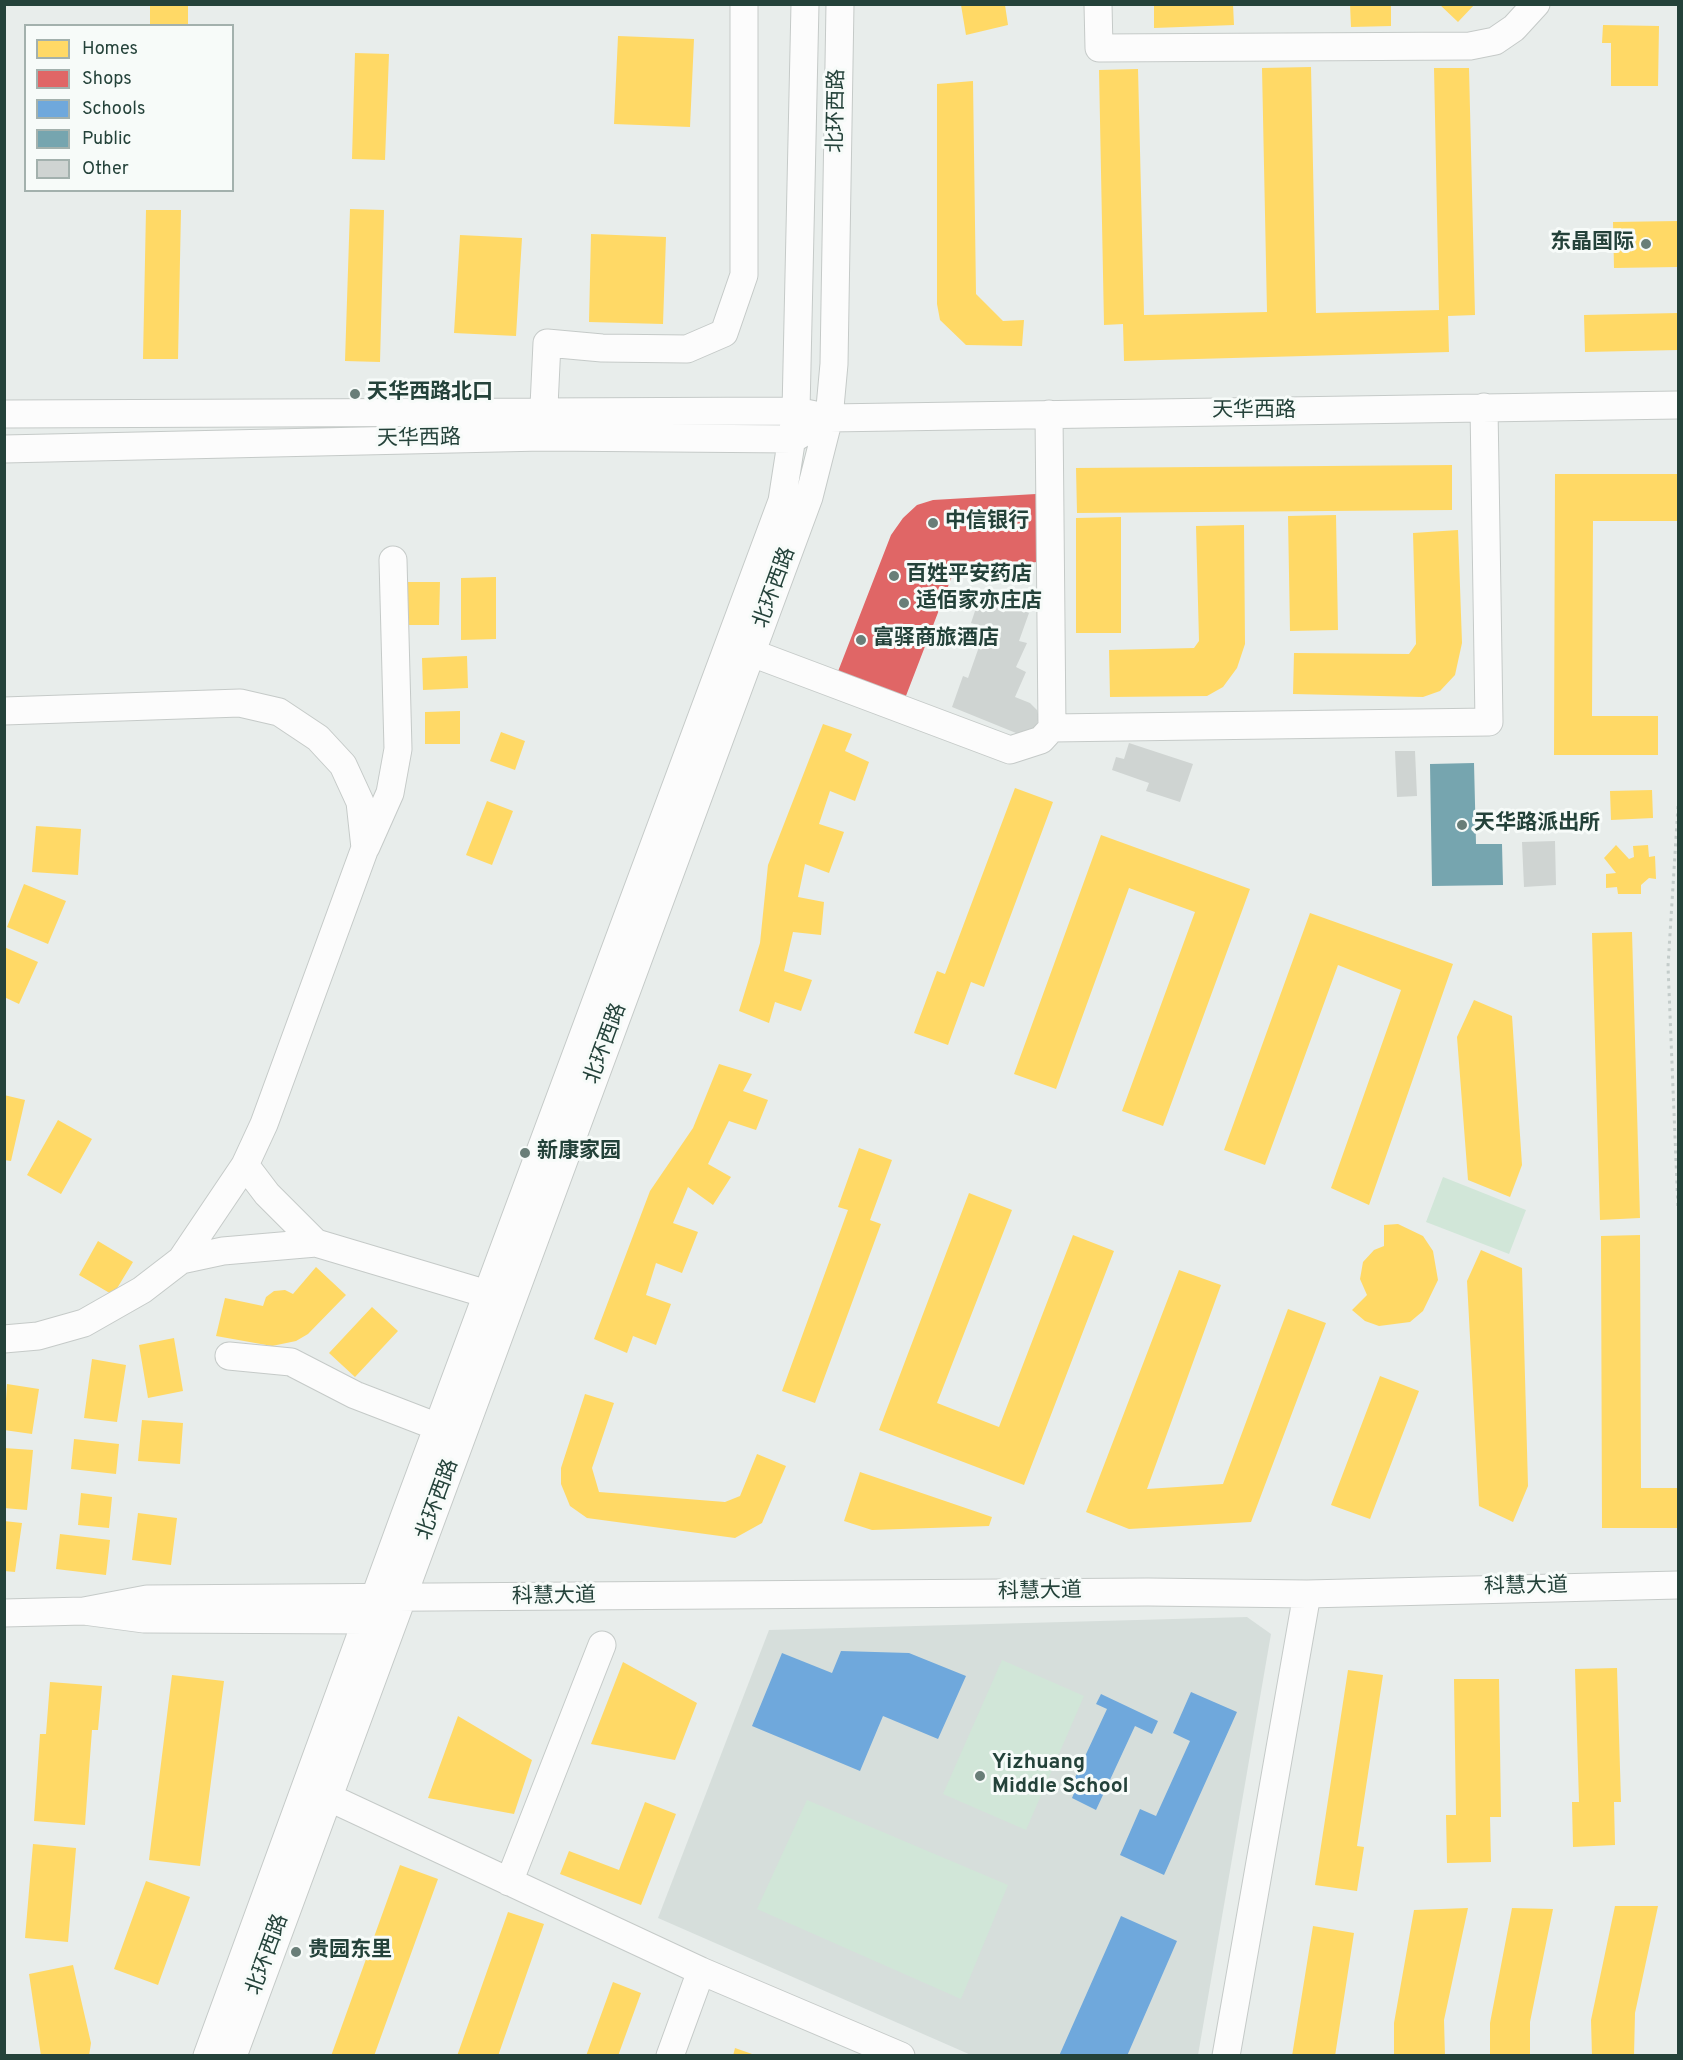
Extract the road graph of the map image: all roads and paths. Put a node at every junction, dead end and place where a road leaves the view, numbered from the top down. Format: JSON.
{"nodes":[{"id":1,"x":744,"y":4,"type":"edge"},
{"id":2,"x":805,"y":4,"type":"edge"},
{"id":3,"x":840,"y":4,"type":"edge"},
{"id":4,"x":1098,"y":4,"type":"edge"},
{"id":5,"x":1536,"y":4,"type":"edge"},
{"id":6,"x":1678,"y":405,"type":"edge"},
{"id":7,"x":1484,"y":407,"type":"junction"},
{"id":8,"x":543,"y":410,"type":"junction"},
{"id":9,"x":796,"y":411,"type":"junction"},
{"id":10,"x":4,"y":414,"type":"edge"},
{"id":11,"x":1049,"y":414,"type":"junction"},
{"id":12,"x":829,"y":418,"type":"junction"},
{"id":13,"x":543,"y":437,"type":"junction"},
{"id":14,"x":793,"y":439,"type":"junction"},
{"id":15,"x":4,"y":449,"type":"edge"},
{"id":16,"x":393,"y":560,"type":"dead end"},
{"id":17,"x":752,"y":653,"type":"junction"},
{"id":18,"x":4,"y":711,"type":"edge"},
{"id":19,"x":1053,"y":728,"type":"junction"},
{"id":20,"x":1678,"y":806,"type":"edge"},
{"id":21,"x":365,"y":848,"type":"junction"},
{"id":22,"x":245,"y":1165,"type":"junction"},
{"id":23,"x":1678,"y":1210,"type":"edge"},
{"id":24,"x":316,"y":1243,"type":"junction"},
{"id":25,"x":181,"y":1260,"type":"junction"},
{"id":26,"x":487,"y":1294,"type":"junction"},
{"id":27,"x":4,"y":1339,"type":"edge"},
{"id":28,"x":229,"y":1356,"type":"dead end"},
{"id":29,"x":438,"y":1427,"type":"junction"},
{"id":30,"x":1678,"y":1585,"type":"edge"},
{"id":31,"x":1307,"y":1594,"type":"junction"},
{"id":32,"x":402,"y":1599,"type":"junction"},
{"id":33,"x":371,"y":1608,"type":"junction"},
{"id":34,"x":4,"y":1613,"type":"edge"},
{"id":35,"x":602,"y":1645,"type":"dead end"},
{"id":36,"x":328,"y":1797,"type":"junction"},
{"id":37,"x":509,"y":1882,"type":"junction"},
{"id":38,"x":701,"y":1971,"type":"junction"},
{"id":39,"x":207,"y":2055,"type":"edge"},
{"id":40,"x":233,"y":2055,"type":"edge"},
{"id":41,"x":670,"y":2055,"type":"edge"},
{"id":42,"x":901,"y":2055,"type":"edge"},
{"id":43,"x":1226,"y":2055,"type":"edge"}],
"edges":[{"from":1,"to":8,"type":"street"},
{"from":2,"to":9,"type":"street","name":"北环西路"},
{"from":3,"to":12,"type":"street","name":"北环西路"},
{"from":4,"to":5,"type":"street"},
{"from":6,"to":7,"type":"street","name":"天华西路"},
{"from":7,"to":11,"type":"street","name":"天华西路"},
{"from":7,"to":19,"type":"street"},
{"from":8,"to":9,"type":"street","name":"天华西路"},
{"from":8,"to":10,"type":"street","name":"天华西路"},
{"from":8,"to":13,"type":"street"},
{"from":9,"to":12,"type":"street","name":"天华西路"},
{"from":9,"to":14,"type":"street","name":"北环西路"},
{"from":11,"to":12,"type":"street","name":"天华西路"},
{"from":11,"to":19,"type":"street"},
{"from":12,"to":14,"type":"street","name":"天华西路"},
{"from":12,"to":17,"type":"street","name":"北环西路"},
{"from":13,"to":14,"type":"street","name":"天华西路"},
{"from":13,"to":15,"type":"street","name":"天华西路"},
{"from":14,"to":26,"type":"street","name":"北环西路"},
{"from":16,"to":21,"type":"street"},
{"from":17,"to":19,"type":"street"},
{"from":17,"to":32,"type":"street","name":"北环西路"},
{"from":18,"to":21,"type":"street"},
{"from":20,"to":23,"type":"path"},
{"from":21,"to":22,"type":"street"},
{"from":22,"to":24,"type":"street"},
{"from":22,"to":25,"type":"street"},
{"from":24,"to":25,"type":"street"},
{"from":24,"to":26,"type":"street"},
{"from":25,"to":27,"type":"street"},
{"from":26,"to":29,"type":"street","name":"北环西路"},
{"from":28,"to":29,"type":"street"},
{"from":29,"to":33,"type":"street","name":"北环西路"},
{"from":30,"to":31,"type":"street","name":"科慧大道"},
{"from":31,"to":32,"type":"street","name":"科慧大道"},
{"from":31,"to":43,"type":"street"},
{"from":32,"to":33,"type":"street","name":"科慧大道"},
{"from":32,"to":36,"type":"street","name":"北环西路"},
{"from":33,"to":34,"type":"street","name":"科慧大道"},
{"from":33,"to":39,"type":"street","name":"北环西路"},
{"from":35,"to":37,"type":"street"},
{"from":36,"to":37,"type":"street"},
{"from":36,"to":40,"type":"street","name":"北环西路"},
{"from":37,"to":38,"type":"street"},
{"from":38,"to":41,"type":"street"},
{"from":38,"to":42,"type":"street"}]}
